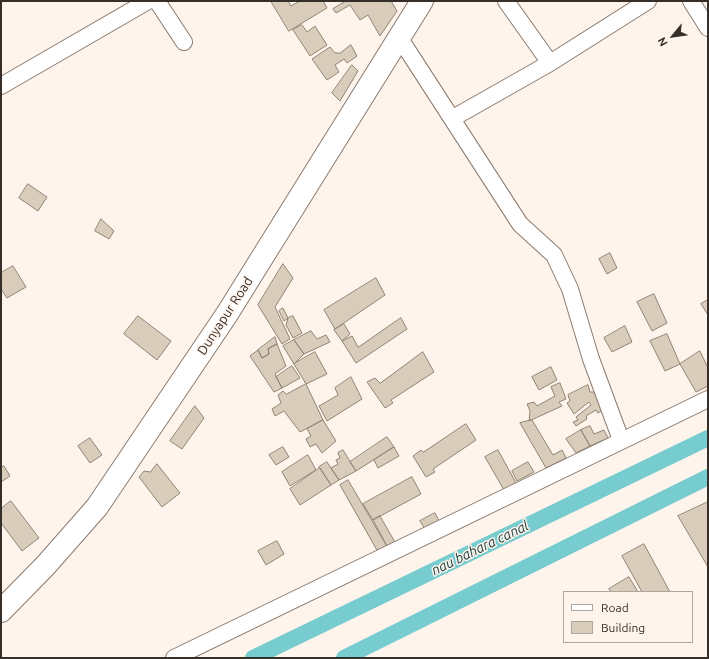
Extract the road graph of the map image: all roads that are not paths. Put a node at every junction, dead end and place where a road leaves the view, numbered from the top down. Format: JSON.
{"nodes":[{"id":1,"x":148,"y":1,"type":"edge"},
{"id":2,"x":158,"y":1,"type":"edge"},
{"id":3,"x":422,"y":1,"type":"edge"},
{"id":4,"x":506,"y":1,"type":"edge"},
{"id":5,"x":648,"y":1,"type":"edge"},
{"id":6,"x":691,"y":1,"type":"edge"},
{"id":7,"x":708,"y":28,"type":"edge"},
{"id":8,"x":400,"y":37,"type":"junction"},
{"id":9,"x":184,"y":42,"type":"dead end"},
{"id":10,"x":550,"y":63,"type":"junction"},
{"id":11,"x":1,"y":86,"type":"edge"},
{"id":12,"x":453,"y":118,"type":"junction"},
{"id":13,"x":708,"y":398,"type":"edge"},
{"id":14,"x":621,"y":440,"type":"junction"},
{"id":15,"x":1,"y":611,"type":"edge"},
{"id":16,"x":174,"y":658,"type":"edge"}],
"edges":[{"from":1,"to":11,"type":"street"},
{"from":2,"to":9,"type":"street"},
{"from":3,"to":8,"type":"main road","name":"Dunyapur Road"},
{"from":4,"to":10,"type":"street"},
{"from":5,"to":10,"type":"street"},
{"from":6,"to":7,"type":"street"},
{"from":8,"to":12,"type":"street"},
{"from":8,"to":15,"type":"main road","name":"Dunyapur Road"},
{"from":10,"to":12,"type":"street"},
{"from":12,"to":14,"type":"street"},
{"from":13,"to":14,"type":"street"},
{"from":14,"to":16,"type":"street"}]}
